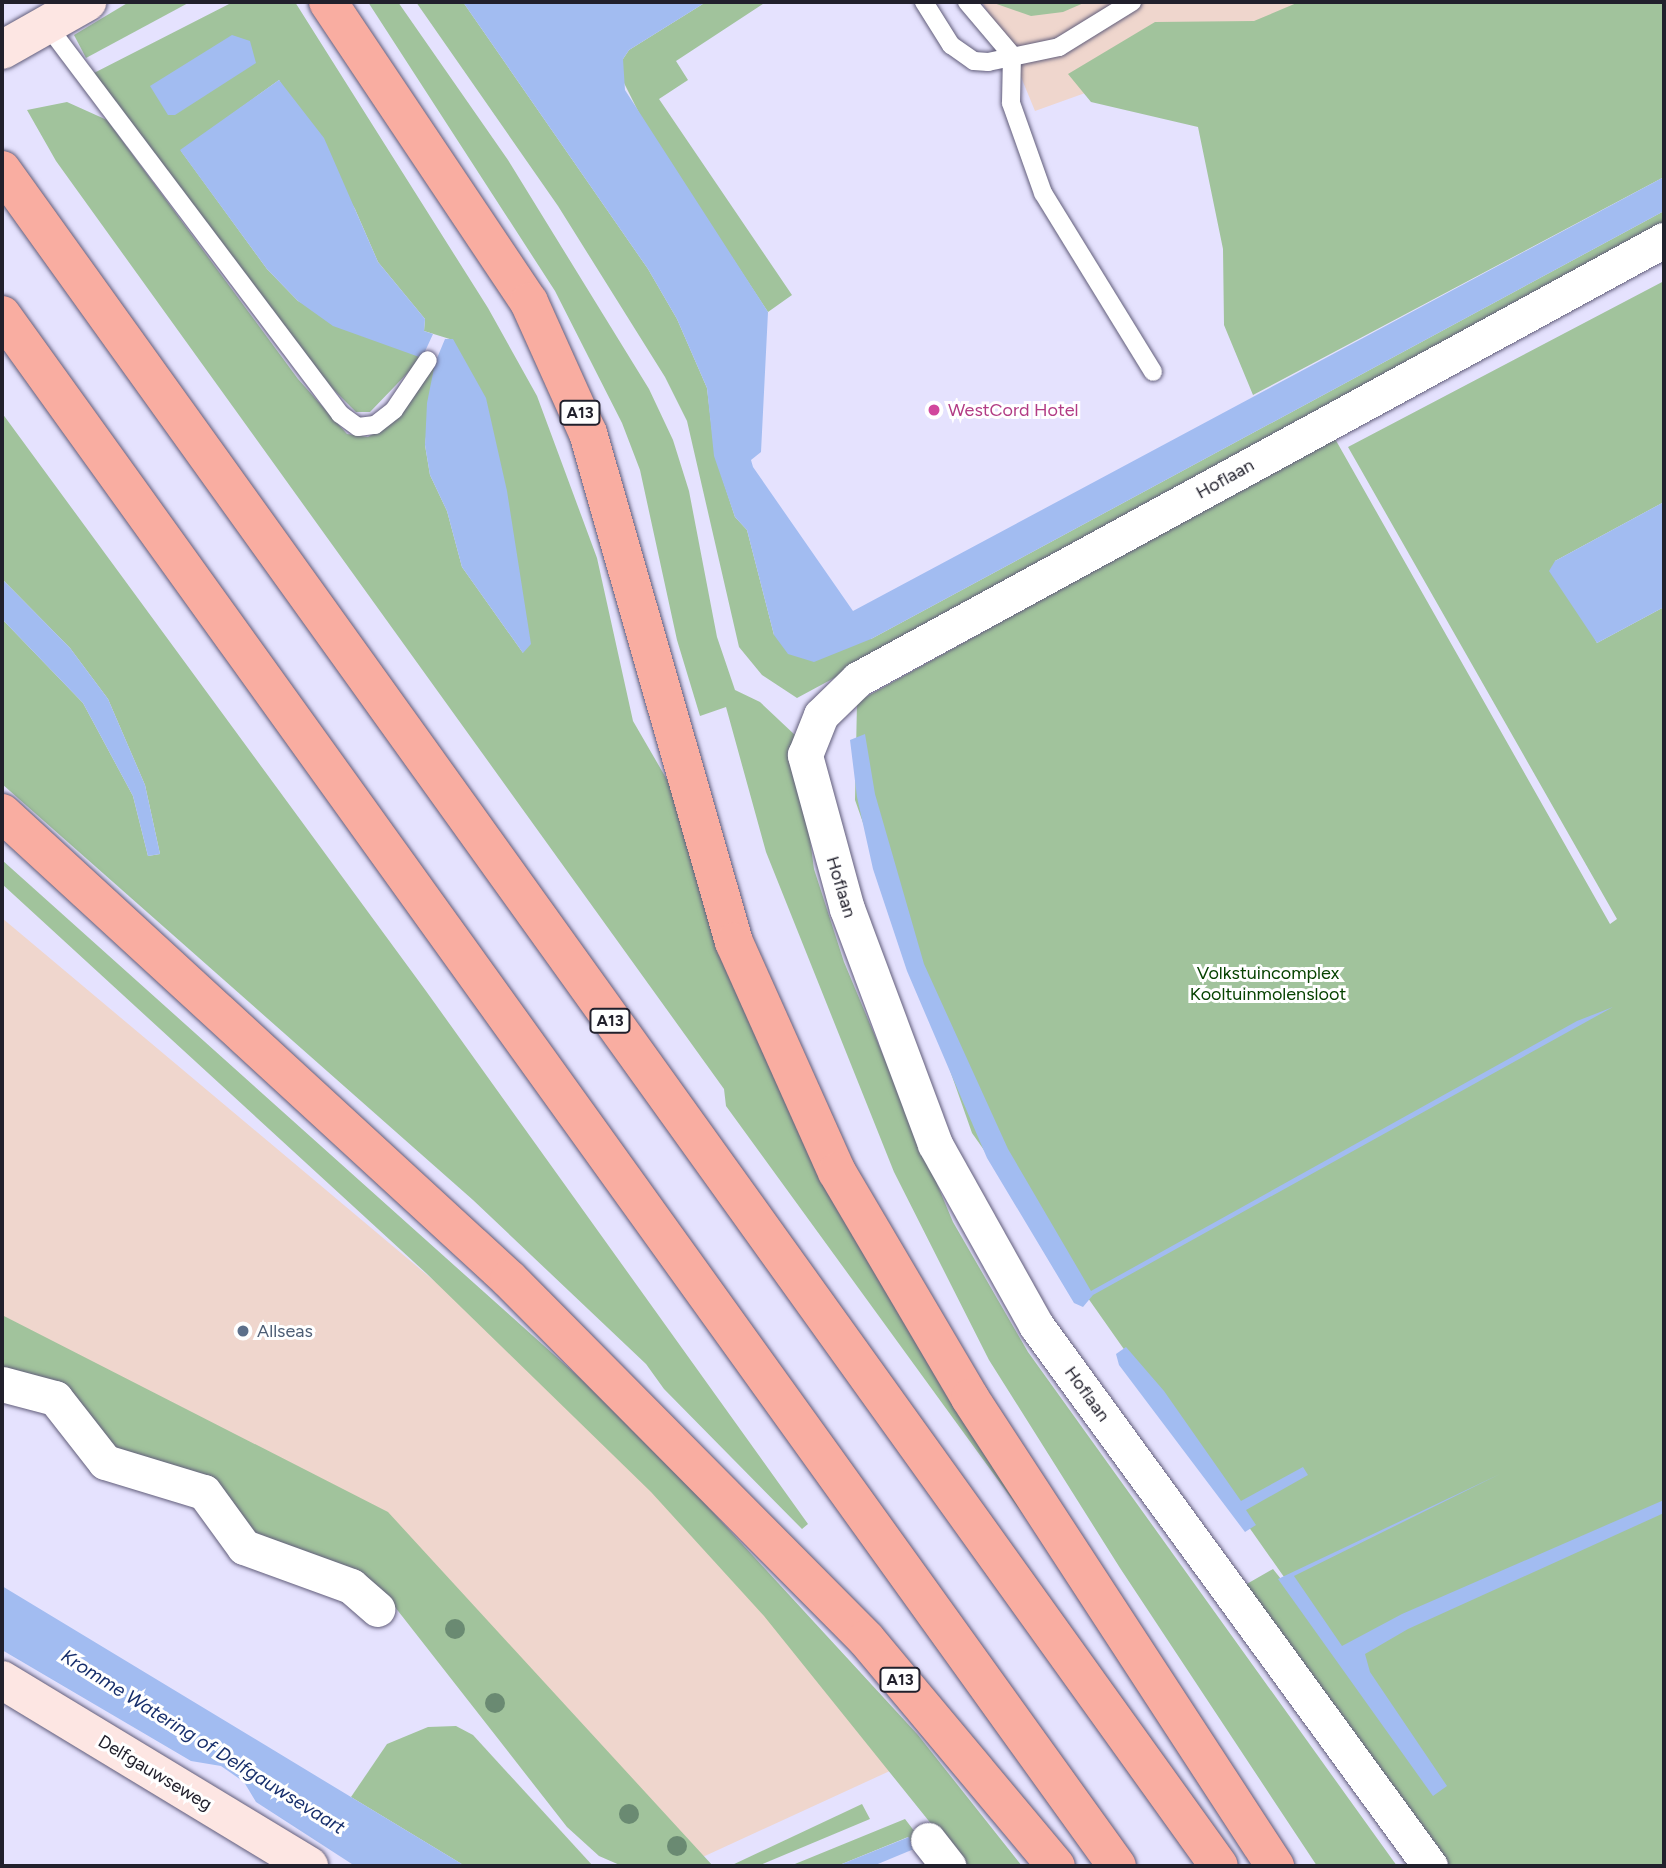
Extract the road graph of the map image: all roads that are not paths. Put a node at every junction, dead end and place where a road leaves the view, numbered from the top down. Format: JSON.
{"nodes":[{"id":1,"x":87,"y":2,"type":"edge"},
{"id":2,"x":328,"y":2,"type":"edge"},
{"id":3,"x":924,"y":2,"type":"edge"},
{"id":4,"x":967,"y":2,"type":"edge"},
{"id":5,"x":1132,"y":2,"type":"edge"},
{"id":6,"x":47,"y":25,"type":"junction"},
{"id":7,"x":2,"y":50,"type":"edge"},
{"id":8,"x":1012,"y":55,"type":"junction"},
{"id":9,"x":3,"y":172,"type":"edge"},
{"id":10,"x":1664,"y":240,"type":"edge"},
{"id":11,"x":2,"y":315,"type":"edge"},
{"id":12,"x":428,"y":360,"type":"dead end"},
{"id":13,"x":1153,"y":372,"type":"dead end"},
{"id":14,"x":2,"y":813,"type":"edge"},
{"id":15,"x":2,"y":1384,"type":"edge"},
{"id":16,"x":377,"y":1609,"type":"dead end"},
{"id":17,"x":2,"y":1680,"type":"edge"},
{"id":18,"x":303,"y":1865,"type":"edge"},
{"id":19,"x":1056,"y":1866,"type":"edge"},
{"id":20,"x":1117,"y":1866,"type":"edge"},
{"id":21,"x":1219,"y":1866,"type":"edge"},
{"id":22,"x":1275,"y":1866,"type":"edge"},
{"id":23,"x":1430,"y":1866,"type":"edge"}],
"edges":[{"from":1,"to":6,"type":"street"},
{"from":2,"to":22,"type":"highway","number":"A13"},
{"from":3,"to":8,"type":"lane"},
{"from":4,"to":8,"type":"lane"},
{"from":5,"to":8,"type":"lane"},
{"from":6,"to":7,"type":"street"},
{"from":6,"to":12,"type":"lane"},
{"from":8,"to":13,"type":"lane"},
{"from":9,"to":21,"type":"highway","number":"A13"},
{"from":10,"to":23,"type":"street","name":"Hoflaan"},
{"from":11,"to":20,"type":"highway"},
{"from":14,"to":19,"type":"highway","number":"A13"},
{"from":15,"to":16,"type":"street"},
{"from":17,"to":18,"type":"street","name":"Delfgauwseweg"}]}
